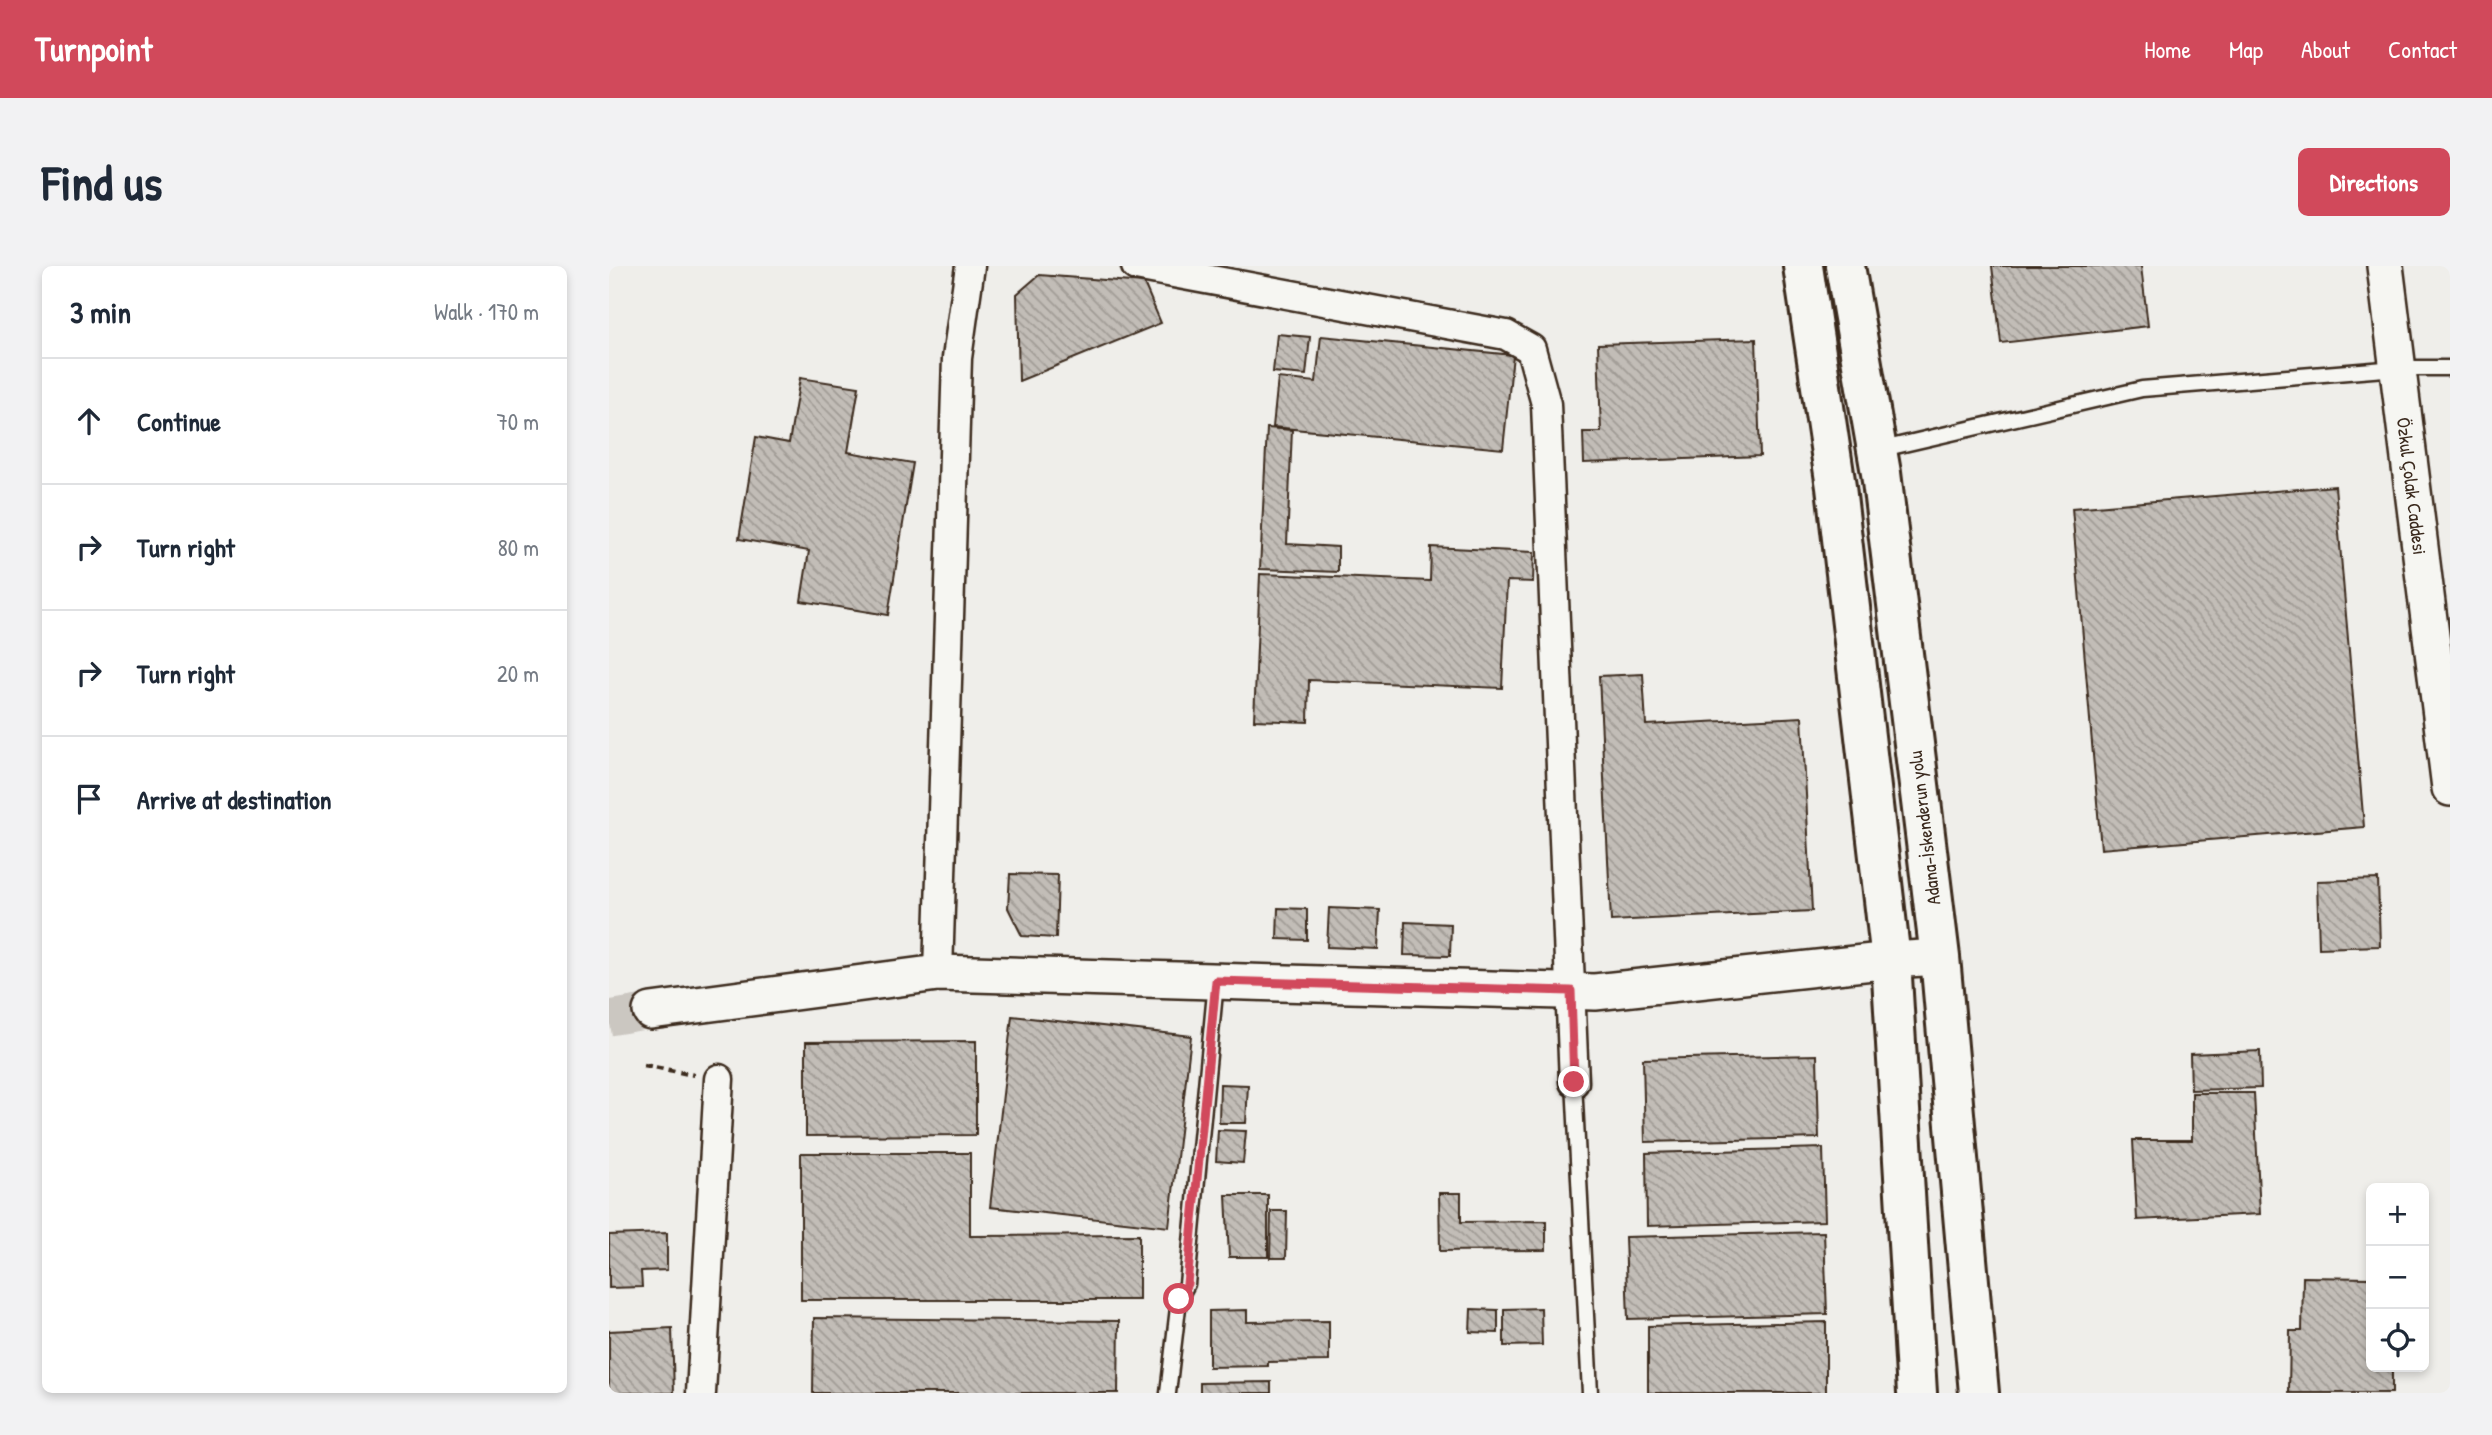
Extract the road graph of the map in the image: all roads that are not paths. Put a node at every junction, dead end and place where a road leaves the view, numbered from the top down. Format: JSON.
{"nodes":[{"id":1,"x":970,"y":266,"type":"edge"},
{"id":2,"x":1136,"y":266,"type":"edge"},
{"id":3,"x":1803,"y":266,"type":"edge"},
{"id":4,"x":1845,"y":266,"type":"edge"},
{"id":5,"x":2385,"y":266,"type":"edge"},
{"id":6,"x":2397,"y":368,"type":"junction"},
{"id":7,"x":2450,"y":368,"type":"edge"},
{"id":8,"x":1877,"y":450,"type":"junction"},
{"id":9,"x":2450,"y":788,"type":"edge"},
{"id":10,"x":1940,"y":957,"type":"junction"},
{"id":11,"x":1891,"y":960,"type":"junction"},
{"id":12,"x":938,"y":973,"type":"junction"},
{"id":13,"x":1216,"y":981,"type":"junction"},
{"id":14,"x":1571,"y":991,"type":"junction"},
{"id":15,"x":650,"y":1011,"type":"tunnel mouth"},
{"id":16,"x":719,"y":1079,"type":"road end"},
{"id":17,"x":1574,"y":1082,"type":"joint"},
{"id":18,"x":701,"y":1393,"type":"edge"},
{"id":19,"x":1168,"y":1393,"type":"edge"},
{"id":20,"x":1590,"y":1393,"type":"edge"},
{"id":21,"x":1917,"y":1393,"type":"edge"},
{"id":22,"x":1979,"y":1393,"type":"edge"}],
"edges":[{"from":1,"to":12,"type":"street"},
{"from":2,"to":14,"type":"street"},
{"from":3,"to":11,"type":"highway"},
{"from":4,"to":8,"type":"highway","name":"Adana-İskenderun yolu"},
{"from":5,"to":6,"type":"street","name":"Özkul Çolak Caddesi"},
{"from":6,"to":7,"type":"lane"},
{"from":6,"to":8,"type":"lane"},
{"from":6,"to":9,"type":"street","name":"Özkul Çolak Caddesi"},
{"from":8,"to":10,"type":"highway","name":"Adana-İskenderun yolu"},
{"from":10,"to":11,"type":"street"},
{"from":10,"to":22,"type":"highway","name":"Adana-İskenderun yolu"},
{"from":11,"to":14,"type":"street"},
{"from":11,"to":21,"type":"highway"},
{"from":12,"to":13,"type":"street"},
{"from":12,"to":15,"type":"street"},
{"from":13,"to":14,"type":"street"},
{"from":13,"to":19,"type":"lane"},
{"from":14,"to":17,"type":"street"},
{"from":16,"to":18,"type":"street"},
{"from":17,"to":20,"type":"lane"}]}
